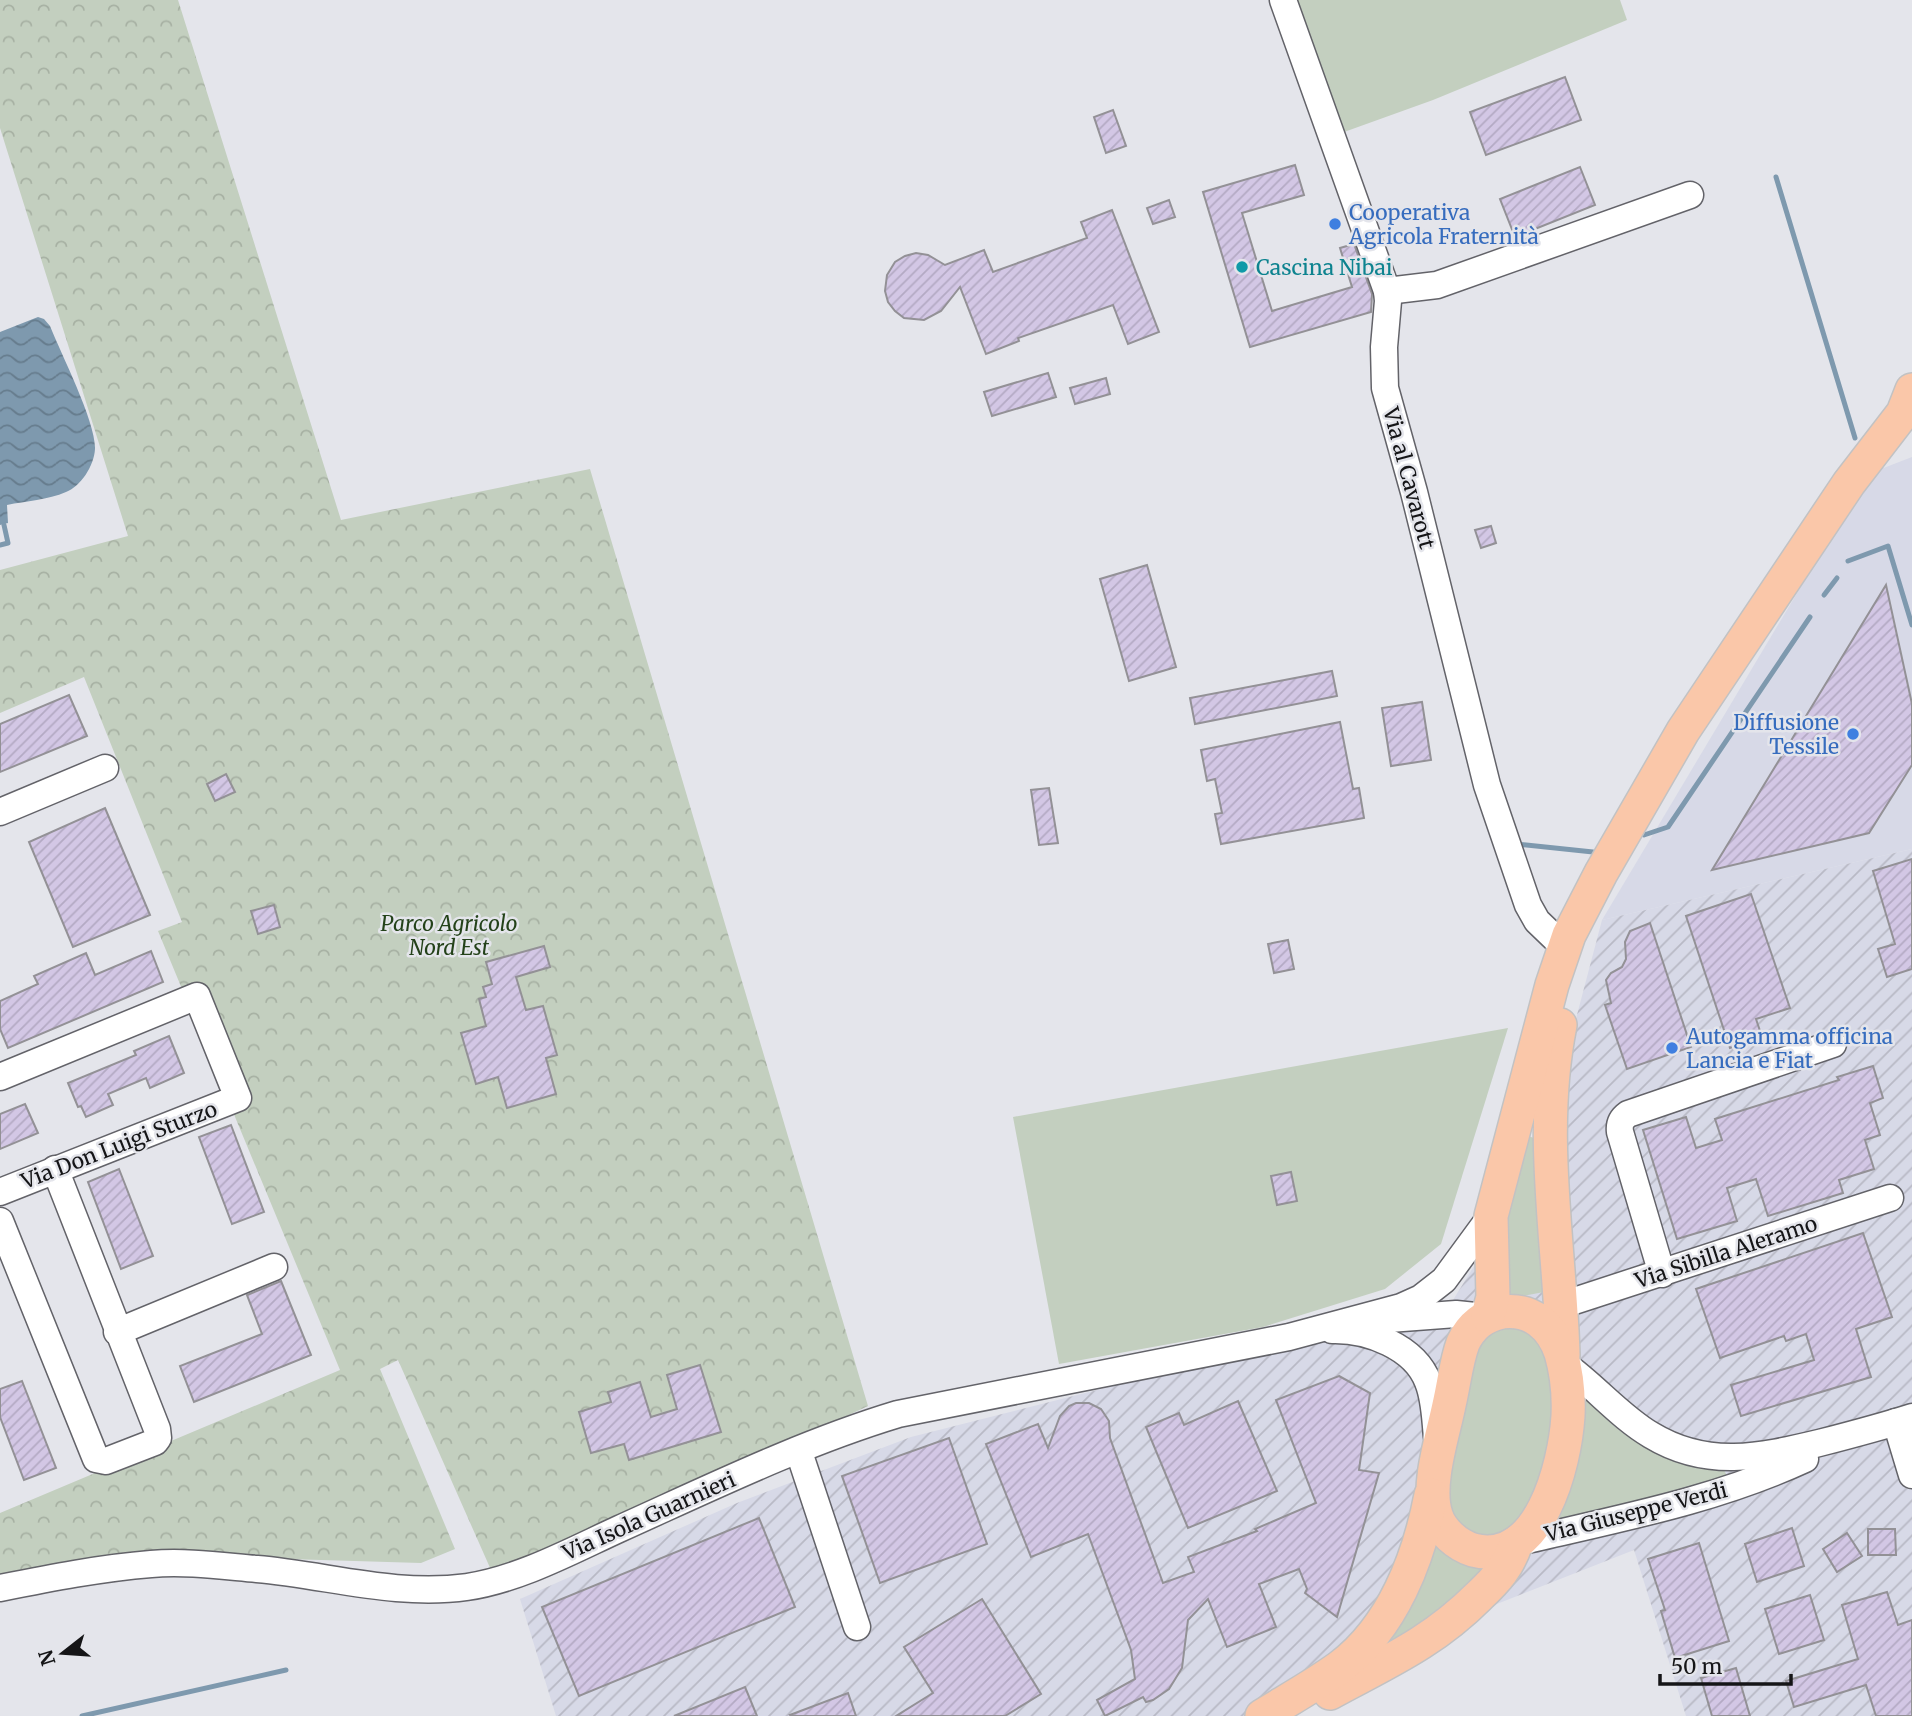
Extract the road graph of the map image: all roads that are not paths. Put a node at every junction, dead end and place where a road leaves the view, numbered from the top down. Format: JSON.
{"nodes":[{"id":1,"x":1283,"y":0,"type":"edge"},
{"id":2,"x":1689,"y":195,"type":"dead end"},
{"id":3,"x":1387,"y":291,"type":"junction"},
{"id":4,"x":1912,"y":390,"type":"edge"},
{"id":5,"x":1912,"y":434,"type":"edge"},
{"id":6,"x":1849,"y":483,"type":"junction"},
{"id":7,"x":105,"y":768,"type":"dead end"},
{"id":8,"x":0,"y":812,"type":"edge"},
{"id":9,"x":1601,"y":873,"type":"junction"},
{"id":10,"x":1564,"y":947,"type":"junction"},
{"id":11,"x":1833,"y":1044,"type":"dead end"},
{"id":12,"x":0,"y":1077,"type":"edge"},
{"id":13,"x":55,"y":1169,"type":"junction"},
{"id":14,"x":0,"y":1192,"type":"edge"},
{"id":15,"x":1890,"y":1198,"type":"dead end"},
{"id":16,"x":1491,"y":1216,"type":"junction"},
{"id":17,"x":0,"y":1221,"type":"edge"},
{"id":18,"x":274,"y":1267,"type":"dead end"},
{"id":19,"x":1662,"y":1274,"type":"junction"},
{"id":20,"x":1562,"y":1305,"type":"junction"},
{"id":21,"x":1487,"y":1317,"type":"junction"},
{"id":22,"x":1341,"y":1323,"type":"junction"},
{"id":23,"x":117,"y":1332,"type":"junction"},
{"id":24,"x":1289,"y":1337,"type":"junction"},
{"id":25,"x":1563,"y":1363,"type":"junction"},
{"id":26,"x":1904,"y":1419,"type":"edge"},
{"id":27,"x":1868,"y":1431,"type":"junction"},
{"id":28,"x":799,"y":1451,"type":"junction"},
{"id":29,"x":1437,"y":1468,"type":"junction"},
{"id":30,"x":1912,"y":1475,"type":"edge"},
{"id":31,"x":1518,"y":1543,"type":"junction"},
{"id":32,"x":0,"y":1588,"type":"edge"},
{"id":33,"x":857,"y":1627,"type":"dead end"},
{"id":34,"x":1262,"y":1716,"type":"edge"},
{"id":35,"x":1288,"y":1716,"type":"edge"}],
"edges":[{"from":1,"to":3,"type":"street","name":"Via al Cavarott"},
{"from":2,"to":3,"type":"street"},
{"from":3,"to":10,"type":"street","name":"Via al Cavarott"},
{"from":4,"to":6,"type":"main road"},
{"from":5,"to":6,"type":"main road"},
{"from":6,"to":9,"type":"main road"},
{"from":7,"to":8,"type":"street"},
{"from":9,"to":10,"type":"main road"},
{"from":9,"to":20,"type":"main road"},
{"from":10,"to":16,"type":"main road"},
{"from":11,"to":19,"type":"street"},
{"from":12,"to":13,"type":"street","name":"Via Don Luigi Sturzo"},
{"from":13,"to":14,"type":"street","name":"Via Don Luigi Sturzo"},
{"from":13,"to":23,"type":"street"},
{"from":15,"to":19,"type":"street","name":"Via Sibilla Aleramo"},
{"from":16,"to":21,"type":"main road"},
{"from":16,"to":22,"type":"street","name":"Via Isola Guarnieri"},
{"from":17,"to":23,"type":"street"},
{"from":18,"to":23,"type":"street"},
{"from":19,"to":20,"type":"street","name":"Via Sibilla Aleramo"},
{"from":20,"to":25,"type":"main road"},
{"from":21,"to":22,"type":"street","name":"Via Isola Guarnieri"},
{"from":21,"to":25,"type":"main road"},
{"from":21,"to":29,"type":"main road"},
{"from":22,"to":24,"type":"street","name":"Via Isola Guarnieri"},
{"from":24,"to":28,"type":"street","name":"Via Isola Guarnieri"},
{"from":24,"to":29,"type":"street","name":"Via Isola Guarnieri"},
{"from":25,"to":27,"type":"street","name":"Via Giuseppe Verdi"},
{"from":25,"to":31,"type":"main road"},
{"from":26,"to":27,"type":"street","name":"Via Giuseppe Verdi"},
{"from":26,"to":30,"type":"street"},
{"from":27,"to":31,"type":"street","name":"Via Giuseppe Verdi"},
{"from":28,"to":32,"type":"street","name":"Via Isola Guarnieri"},
{"from":28,"to":33,"type":"street"},
{"from":29,"to":31,"type":"main road"},
{"from":29,"to":34,"type":"main road"},
{"from":31,"to":35,"type":"main road"}]}
